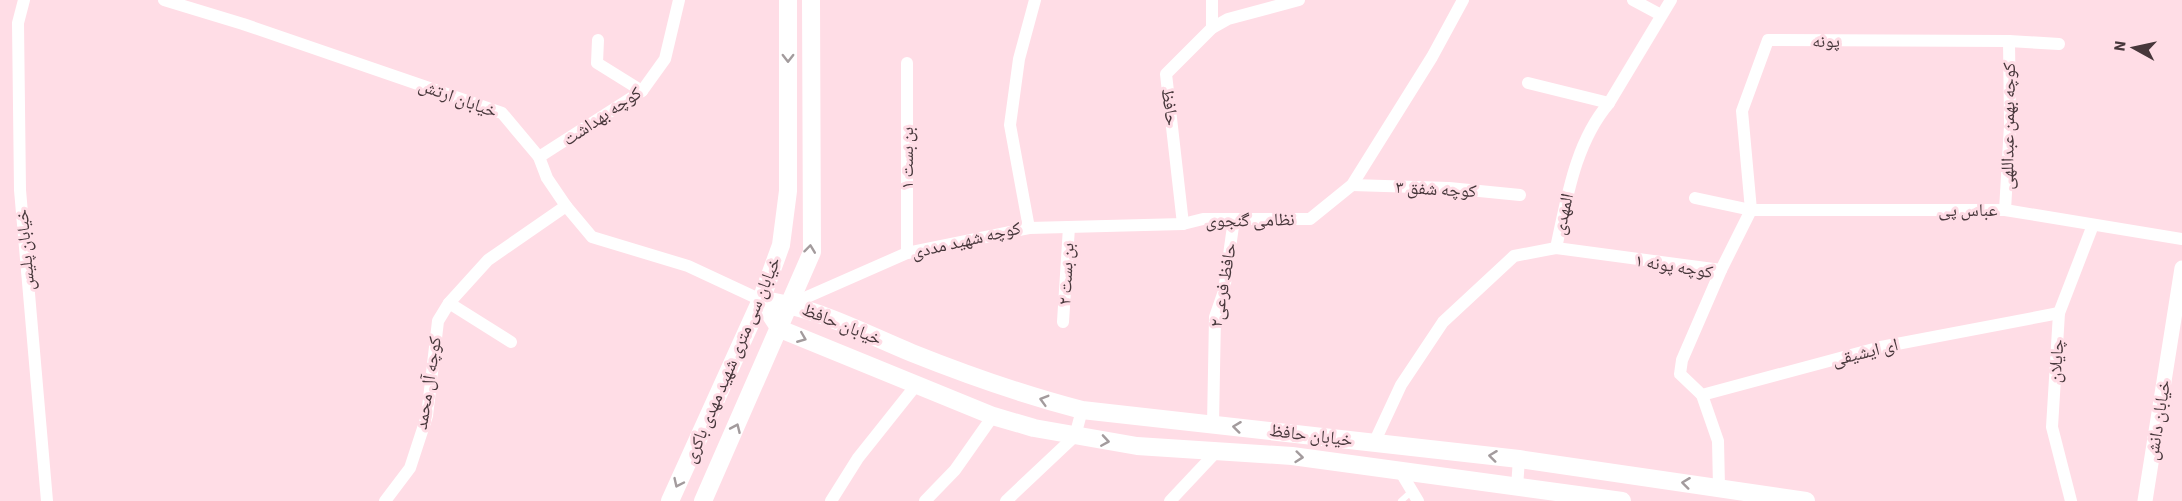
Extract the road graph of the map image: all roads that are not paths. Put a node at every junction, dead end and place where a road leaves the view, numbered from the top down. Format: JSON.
{"nodes":[{"id":1,"x":24,"y":0,"type":"edge"},
{"id":2,"x":164,"y":0,"type":"edge"},
{"id":3,"x":679,"y":0,"type":"edge"},
{"id":4,"x":788,"y":0,"type":"edge"},
{"id":5,"x":811,"y":0,"type":"edge"},
{"id":6,"x":1035,"y":0,"type":"edge"},
{"id":7,"x":1212,"y":0,"type":"edge"},
{"id":8,"x":1299,"y":0,"type":"edge"},
{"id":9,"x":1463,"y":0,"type":"edge"},
{"id":10,"x":1633,"y":0,"type":"edge"},
{"id":11,"x":1671,"y":0,"type":"edge"},
{"id":12,"x":1661,"y":15,"type":"junction"},
{"id":13,"x":1212,"y":28,"type":"junction"},
{"id":14,"x":598,"y":40,"type":"dead end"},
{"id":15,"x":2009,"y":41,"type":"junction"},
{"id":16,"x":2059,"y":44,"type":"dead end"},
{"id":17,"x":908,"y":63,"type":"dead end"},
{"id":18,"x":1528,"y":83,"type":"dead end"},
{"id":19,"x":642,"y":91,"type":"junction"},
{"id":20,"x":1610,"y":104,"type":"junction"},
{"id":21,"x":539,"y":157,"type":"junction"},
{"id":22,"x":1352,"y":185,"type":"junction"},
{"id":23,"x":1520,"y":195,"type":"dead end"},
{"id":24,"x":1695,"y":198,"type":"dead end"},
{"id":25,"x":566,"y":206,"type":"junction"},
{"id":26,"x":1751,"y":210,"type":"junction"},
{"id":27,"x":2005,"y":210,"type":"junction"},
{"id":28,"x":1234,"y":219,"type":"junction"},
{"id":29,"x":1183,"y":224,"type":"junction"},
{"id":30,"x":2093,"y":225,"type":"junction"},
{"id":31,"x":1069,"y":227,"type":"junction"},
{"id":32,"x":1029,"y":228,"type":"junction"},
{"id":33,"x":2182,"y":239,"type":"edge"},
{"id":34,"x":1556,"y":248,"type":"junction"},
{"id":35,"x":907,"y":253,"type":"junction"},
{"id":36,"x":2182,"y":268,"type":"edge"},
{"id":37,"x":1721,"y":270,"type":"junction"},
{"id":38,"x":761,"y":300,"type":"junction"},
{"id":39,"x":449,"y":303,"type":"junction"},
{"id":40,"x":791,"y":304,"type":"junction"},
{"id":41,"x":2060,"y":313,"type":"junction"},
{"id":42,"x":1063,"y":322,"type":"dead end"},
{"id":43,"x":780,"y":329,"type":"junction"},
{"id":44,"x":512,"y":342,"type":"dead end"},
{"id":45,"x":918,"y":384,"type":"junction"},
{"id":46,"x":1702,"y":395,"type":"junction"},
{"id":47,"x":1082,"y":410,"type":"junction"},
{"id":48,"x":993,"y":416,"type":"junction"},
{"id":49,"x":1213,"y":424,"type":"junction"},
{"id":50,"x":1075,"y":436,"type":"junction"},
{"id":51,"x":1374,"y":443,"type":"junction"},
{"id":52,"x":1218,"y":450,"type":"junction"},
{"id":53,"x":1519,"y":459,"type":"junction"},
{"id":54,"x":1400,"y":471,"type":"junction"},
{"id":55,"x":1517,"y":487,"type":"junction"},
{"id":56,"x":1719,"y":487,"type":"junction"},
{"id":57,"x":1415,"y":496,"type":"edge"},
{"id":58,"x":47,"y":501,"type":"edge"},
{"id":59,"x":386,"y":501,"type":"edge"},
{"id":60,"x":670,"y":501,"type":"edge"},
{"id":61,"x":703,"y":501,"type":"edge"},
{"id":62,"x":831,"y":501,"type":"edge"},
{"id":63,"x":925,"y":501,"type":"edge"},
{"id":64,"x":1006,"y":501,"type":"edge"},
{"id":65,"x":1170,"y":501,"type":"edge"},
{"id":66,"x":1401,"y":501,"type":"edge"},
{"id":67,"x":1622,"y":501,"type":"edge"},
{"id":68,"x":1806,"y":501,"type":"edge"},
{"id":69,"x":2071,"y":501,"type":"edge"},
{"id":70,"x":2145,"y":501,"type":"edge"}],
"edges":[{"from":1,"to":58,"type":"street","name":"خیابان پلیس"},
{"from":2,"to":21,"type":"street","name":"خیابان ارتش"},
{"from":3,"to":19,"type":"street","name":"کوچه بهداشت"},
{"from":4,"to":38,"type":"main road","name":"خیابان سی متری شهید مهدی باکری","one_way":true},
{"from":40,"to":5,"type":"main road","name":"خیابان سی متری شهید مهدی باکری","one_way":true},
{"from":6,"to":32,"type":"street","name":"کوچه شهید مددی"},
{"from":7,"to":13,"type":"street"},
{"from":8,"to":13,"type":"street","name":"حافظ"},
{"from":9,"to":22,"type":"street","name":"نظامی گنجوی"},
{"from":10,"to":12,"type":"street"},
{"from":11,"to":12,"type":"street","name":"المهدی"},
{"from":12,"to":20,"type":"street","name":"المهدی"},
{"from":13,"to":29,"type":"street","name":"حافظ"},
{"from":14,"to":19,"type":"street"},
{"from":15,"to":16,"type":"street","name":"پونه"},
{"from":15,"to":26,"type":"street","name":"پونه"},
{"from":15,"to":27,"type":"street","name":"کوچه بهمن عبداللهی"},
{"from":17,"to":35,"type":"street","name":"بن بست ۱"},
{"from":18,"to":20,"type":"street"},
{"from":19,"to":21,"type":"street","name":"کوچه بهداشت"},
{"from":20,"to":34,"type":"street","name":"المهدی"},
{"from":21,"to":25,"type":"street","name":"خیابان ارتش"},
{"from":22,"to":23,"type":"street","name":"کوچه شفق ۳"},
{"from":22,"to":28,"type":"street","name":"نظامی گنجوی"},
{"from":24,"to":26,"type":"street","name":"عباس پی"},
{"from":25,"to":38,"type":"street","name":"خیابان ارتش"},
{"from":25,"to":39,"type":"street","name":"کوچه آل محمد"},
{"from":26,"to":27,"type":"street","name":"عباس پی"},
{"from":26,"to":37,"type":"street"},
{"from":27,"to":30,"type":"street","name":"عباس پی"},
{"from":28,"to":29,"type":"street","name":"نظامی گنجوی"},
{"from":28,"to":49,"type":"street","name":"حافظ فرعی۲"},
{"from":29,"to":31,"type":"street","name":"نظامی گنجوی"},
{"from":30,"to":33,"type":"street","name":"عباس پی"},
{"from":30,"to":41,"type":"street","name":"چایلان"},
{"from":31,"to":32,"type":"street","name":"نظامی گنجوی"},
{"from":31,"to":42,"type":"street","name":"بن بست ۲"},
{"from":32,"to":35,"type":"street","name":"کوچه شهید مددی"},
{"from":34,"to":37,"type":"street","name":"کوچه پونه ۱"},
{"from":34,"to":51,"type":"street","name":"المهدی"},
{"from":35,"to":40,"type":"street","name":"کوچه شهید مددی"},
{"from":36,"to":70,"type":"street","name":"خیابان دانش"},
{"from":37,"to":46,"type":"street","name":"کوچه پونه ۱"},
{"from":38,"to":40,"type":"main road","name":"خیابان حافظ"},
{"from":38,"to":43,"type":"main road","name":"خیابان حافظ"},
{"from":38,"to":60,"type":"main road","name":"خیابان سی متری شهید مهدی باکری","one_way":true},
{"from":39,"to":44,"type":"street"},
{"from":39,"to":59,"type":"street","name":"کوچه آل محمد"},
{"from":40,"to":43,"type":"main road","name":"خیابان سی متری شهید مهدی باکری"},
{"from":47,"to":40,"type":"main road","name":"خیابان حافظ","one_way":true},
{"from":41,"to":46,"type":"street","name":"ای ایشیقی"},
{"from":41,"to":69,"type":"street","name":"چایلان"},
{"from":43,"to":45,"type":"main road","name":"خیابان حافظ","one_way":true},
{"from":61,"to":43,"type":"main road","name":"خیابان سی متری شهید مهدی باکری","one_way":true},
{"from":45,"to":48,"type":"main road","name":"خیابان حافظ"},
{"from":45,"to":62,"type":"street"},
{"from":46,"to":56,"type":"street"},
{"from":47,"to":49,"type":"main road","name":"خیابان حافظ"},
{"from":47,"to":50,"type":"street"},
{"from":48,"to":50,"type":"main road","name":"خیابان حافظ"},
{"from":48,"to":63,"type":"street"},
{"from":51,"to":49,"type":"main road","name":"خیابان حافظ","one_way":true},
{"from":50,"to":52,"type":"main road","name":"خیابان حافظ","one_way":true},
{"from":50,"to":64,"type":"street"},
{"from":53,"to":51,"type":"main road","name":"خیابان حافظ","one_way":true},
{"from":52,"to":54,"type":"main road","name":"خیابان حافظ","one_way":true},
{"from":52,"to":65,"type":"street"},
{"from":53,"to":55,"type":"street"},
{"from":56,"to":53,"type":"main road","name":"خیابان حافظ","one_way":true},
{"from":54,"to":55,"type":"main road","name":"خیابان حافظ"},
{"from":54,"to":57,"type":"street"},
{"from":55,"to":67,"type":"main road","name":"خیابان حافظ"},
{"from":56,"to":68,"type":"main road","name":"خیابان حافظ"},
{"from":57,"to":66,"type":"lane"}]}
